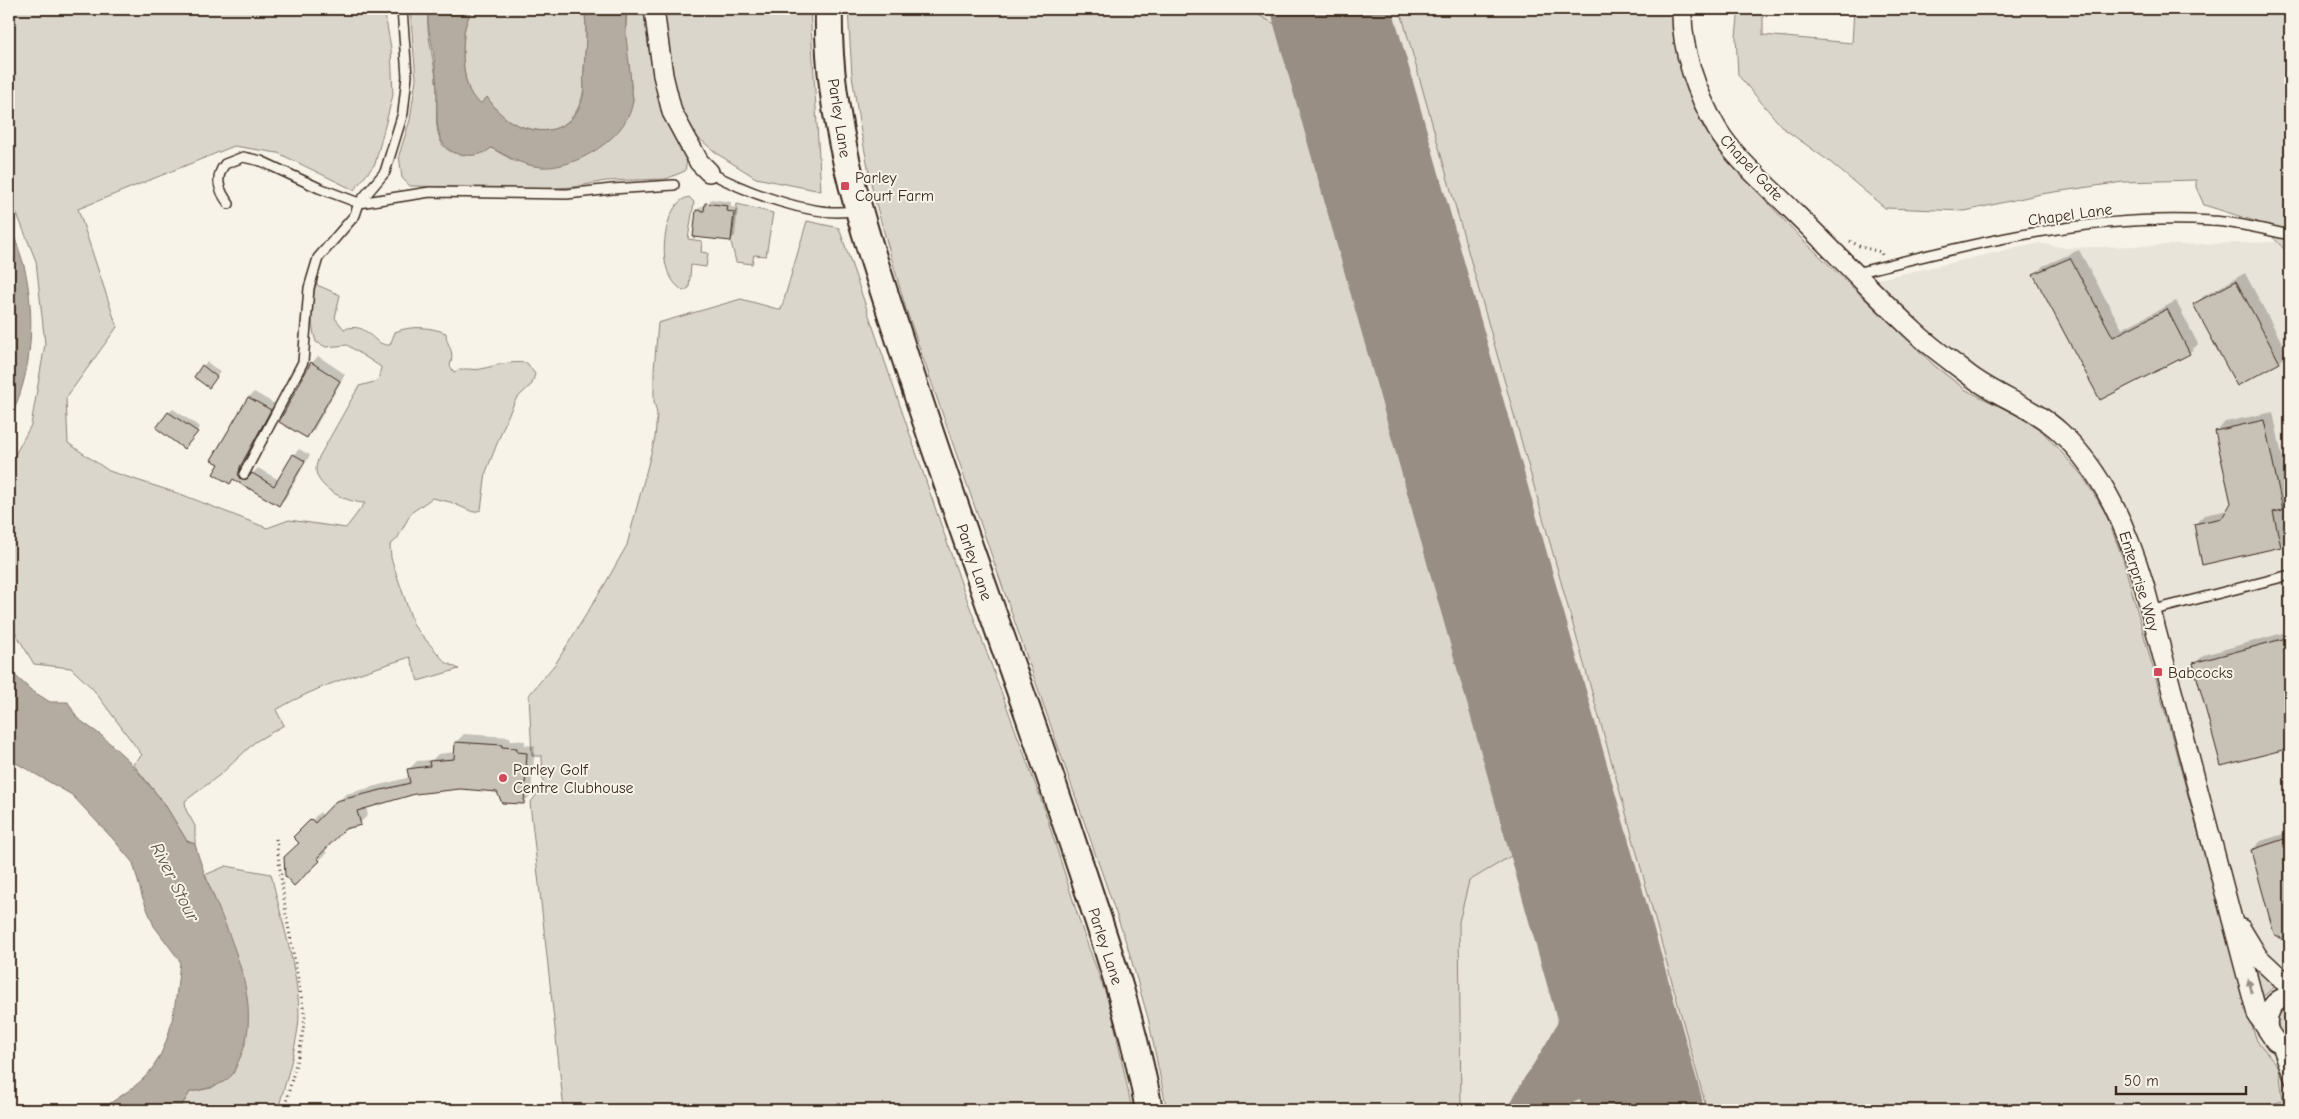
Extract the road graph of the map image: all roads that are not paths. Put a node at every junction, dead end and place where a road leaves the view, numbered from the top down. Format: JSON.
{"nodes":[{"id":1,"x":402,"y":9,"type":"edge"},
{"id":2,"x":654,"y":9,"type":"edge"},
{"id":3,"x":829,"y":9,"type":"edge"},
{"id":4,"x":1682,"y":9,"type":"edge"},
{"id":5,"x":709,"y":172,"type":"joint"},
{"id":6,"x":674,"y":185,"type":"dead end"},
{"id":7,"x":360,"y":203,"type":"junction"},
{"id":8,"x":229,"y":204,"type":"dead end"},
{"id":9,"x":858,"y":209,"type":"junction"},
{"id":10,"x":2290,"y":235,"type":"edge"},
{"id":11,"x":1856,"y":273,"type":"junction"},
{"id":12,"x":244,"y":474,"type":"dead end"},
{"id":13,"x":2290,"y":575,"type":"edge"},
{"id":14,"x":2150,"y":612,"type":"junction"},
{"id":15,"x":2231,"y":911,"type":"junction"},
{"id":16,"x":2290,"y":987,"type":"edge"},
{"id":17,"x":2290,"y":996,"type":"edge"},
{"id":18,"x":2278,"y":1040,"type":"edge"},
{"id":19,"x":2290,"y":1082,"type":"edge"},
{"id":20,"x":1149,"y":1110,"type":"edge"}],
"edges":[{"from":1,"to":7,"type":"lane"},
{"from":2,"to":5,"type":"street"},
{"from":3,"to":9,"type":"main road","name":"Parley Lane"},
{"from":4,"to":11,"type":"street","name":"Chapel Gate"},
{"from":5,"to":9,"type":"lane"},
{"from":6,"to":7,"type":"lane"},
{"from":7,"to":8,"type":"lane"},
{"from":7,"to":12,"type":"lane"},
{"from":9,"to":20,"type":"main road","name":"Parley Lane"},
{"from":10,"to":11,"type":"lane","name":"Chapel Lane"},
{"from":11,"to":14,"type":"street","name":"Enterprise Way"},
{"from":13,"to":14,"type":"lane"},
{"from":14,"to":15,"type":"street","name":"Enterprise Way"},
{"from":15,"to":16,"type":"street","name":"Enterprise Way"},
{"from":18,"to":15,"type":"street","name":"Enterprise Way","one_way":true},
{"from":17,"to":18,"type":"street"},
{"from":18,"to":19,"type":"lane"}]}
